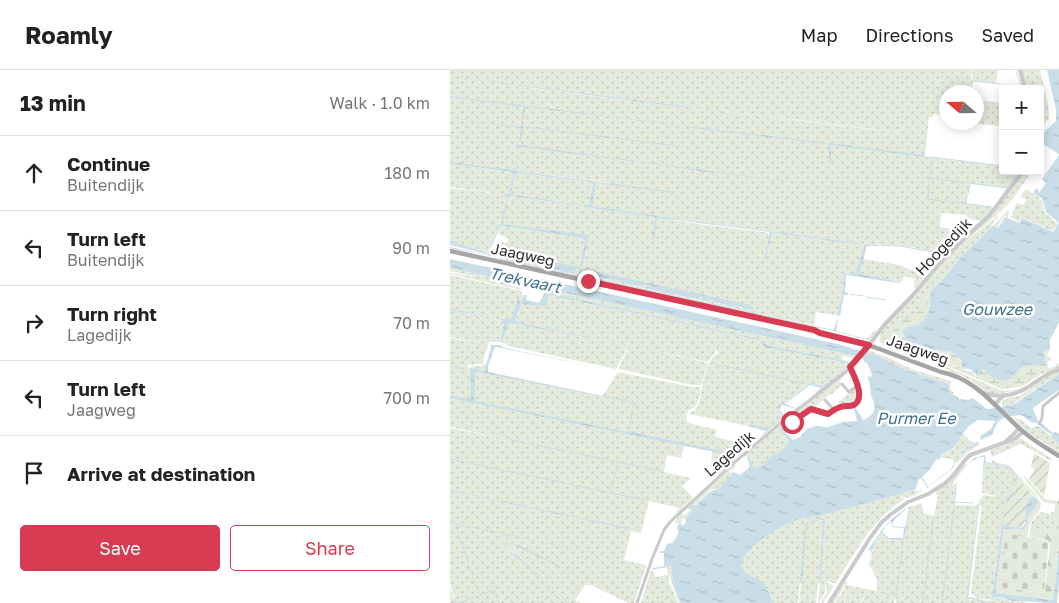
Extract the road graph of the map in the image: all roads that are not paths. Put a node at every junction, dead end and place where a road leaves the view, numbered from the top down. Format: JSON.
{"nodes":[{"id":1,"x":1020,"y":70,"type":"edge"},
{"id":2,"x":1024,"y":85,"type":"edge"},
{"id":3,"x":1020,"y":175,"type":"edge"},
{"id":4,"x":450,"y":251,"type":"edge"},
{"id":5,"x":871,"y":346,"type":"junction"},
{"id":6,"x":850,"y":367,"type":"junction"},
{"id":7,"x":1059,"y":370,"type":"edge"},
{"id":8,"x":842,"y":384,"type":"dead end"},
{"id":9,"x":858,"y":385,"type":"junction"},
{"id":10,"x":983,"y":393,"type":"junction"},
{"id":11,"x":1059,"y":393,"type":"edge"},
{"id":12,"x":1002,"y":395,"type":"junction"},
{"id":13,"x":825,"y":400,"type":"dead end"},
{"id":14,"x":994,"y":404,"type":"junction"},
{"id":15,"x":834,"y":410,"type":"junction"},
{"id":16,"x":790,"y":421,"type":"dead end"},
{"id":17,"x":1040,"y":422,"type":"dead end"},
{"id":18,"x":1021,"y":430,"type":"junction"},
{"id":19,"x":1059,"y":456,"type":"edge"},
{"id":20,"x":637,"y":603,"type":"edge"},
{"id":21,"x":829,"y":603,"type":"edge"}],
"edges":[{"from":1,"to":2,"type":"street"},
{"from":3,"to":5,"type":"street","name":"Hoogedijk"},
{"from":4,"to":5,"type":"main road","name":"Jaagweg"},
{"from":5,"to":6,"type":"street","name":"Lagedijk"},
{"from":5,"to":10,"type":"main road","name":"Jaagweg"},
{"from":6,"to":9,"type":"street"},
{"from":6,"to":20,"type":"street","name":"Lagedijk"},
{"from":7,"to":12,"type":"street"},
{"from":8,"to":9,"type":"street"},
{"from":9,"to":15,"type":"street"},
{"from":10,"to":12,"type":"street"},
{"from":10,"to":14,"type":"main road","name":"Jaagweg"},
{"from":11,"to":17,"type":"street"},
{"from":12,"to":14,"type":"street"},
{"from":13,"to":15,"type":"street"},
{"from":14,"to":18,"type":"main road","name":"Jaagweg"},
{"from":15,"to":16,"type":"street"},
{"from":18,"to":19,"type":"main road","name":"Jaagweg"},
{"from":18,"to":21,"type":"street"}]}
